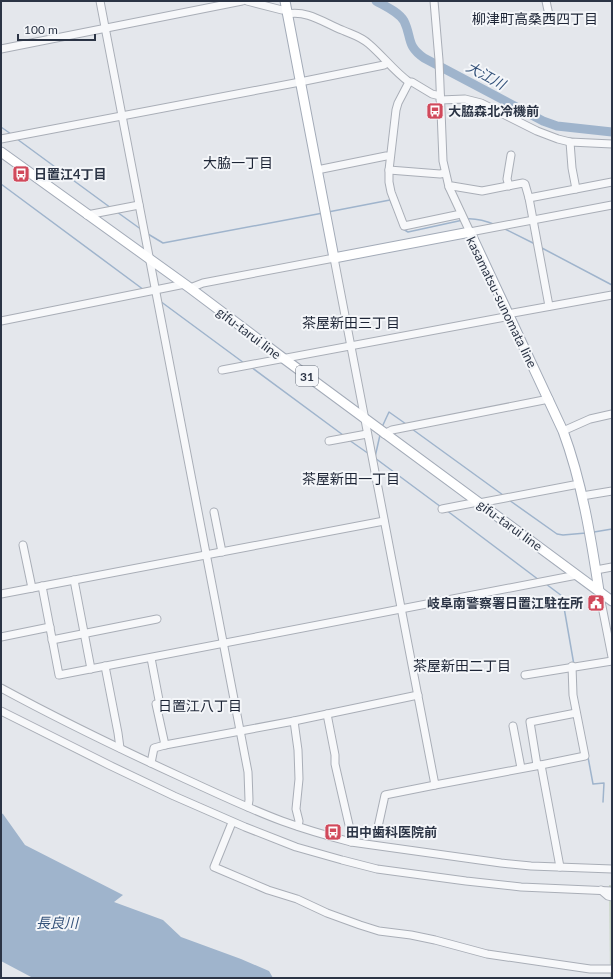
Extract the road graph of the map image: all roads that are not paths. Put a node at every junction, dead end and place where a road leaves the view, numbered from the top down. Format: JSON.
{"nodes":[{"id":1,"x":100,"y":1,"type":"edge"},
{"id":2,"x":242,"y":1,"type":"edge"},
{"id":3,"x":247,"y":1,"type":"edge"},
{"id":4,"x":434,"y":1,"type":"edge"},
{"id":5,"x":546,"y":1,"type":"edge"},
{"id":6,"x":286,"y":8,"type":"edge"},
{"id":7,"x":550,"y":20,"type":"dead end"},
{"id":8,"x":105,"y":29,"type":"junction"},
{"id":9,"x":1,"y":49,"type":"edge"},
{"id":10,"x":388,"y":63,"type":"junction"},
{"id":11,"x":300,"y":82,"type":"junction"},
{"id":12,"x":409,"y":82,"type":"junction"},
{"id":13,"x":440,"y":98,"type":"junction"},
{"id":14,"x":122,"y":116,"type":"junction"},
{"id":15,"x":1,"y":139,"type":"edge"},
{"id":16,"x":570,"y":142,"type":"junction"},
{"id":17,"x":612,"y":144,"type":"edge"},
{"id":18,"x":1,"y":152,"type":"edge"},
{"id":19,"x":511,"y":155,"type":"dead end"},
{"id":20,"x":390,"y":156,"type":"junction"},
{"id":21,"x":317,"y":170,"type":"junction"},
{"id":22,"x":389,"y":170,"type":"junction"},
{"id":23,"x":445,"y":173,"type":"junction"},
{"id":24,"x":612,"y":182,"type":"edge"},
{"id":25,"x":509,"y":186,"type":"junction"},
{"id":26,"x":449,"y":187,"type":"junction"},
{"id":27,"x":576,"y":189,"type":"junction"},
{"id":28,"x":528,"y":198,"type":"junction"},
{"id":29,"x":139,"y":205,"type":"junction"},
{"id":30,"x":612,"y":205,"type":"edge"},
{"id":31,"x":461,"y":214,"type":"junction"},
{"id":32,"x":87,"y":215,"type":"junction"},
{"id":33,"x":532,"y":221,"type":"junction"},
{"id":34,"x":470,"y":232,"type":"junction"},
{"id":35,"x":334,"y":258,"type":"junction"},
{"id":36,"x":150,"y":259,"type":"junction"},
{"id":37,"x":187,"y":286,"type":"junction"},
{"id":38,"x":155,"y":291,"type":"junction"},
{"id":39,"x":612,"y":296,"type":"edge"},
{"id":40,"x":549,"y":306,"type":"junction"},
{"id":41,"x":509,"y":315,"type":"junction"},
{"id":42,"x":1,"y":321,"type":"edge"},
{"id":43,"x":350,"y":347,"type":"junction"},
{"id":44,"x":282,"y":358,"type":"junction"},
{"id":45,"x":222,"y":370,"type":"dead end"},
{"id":46,"x":549,"y":399,"type":"junction"},
{"id":47,"x":612,"y":414,"type":"edge"},
{"id":48,"x":364,"y":419,"type":"junction"},
{"id":49,"x":563,"y":431,"type":"junction"},
{"id":50,"x":367,"y":434,"type":"junction"},
{"id":51,"x":384,"y":434,"type":"junction"},
{"id":52,"x":329,"y":441,"type":"dead end"},
{"id":53,"x":579,"y":484,"type":"junction"},
{"id":54,"x":612,"y":491,"type":"edge"},
{"id":55,"x":582,"y":496,"type":"junction"},
{"id":56,"x":479,"y":502,"type":"junction"},
{"id":57,"x":442,"y":509,"type":"dead end"},
{"id":58,"x":214,"y":512,"type":"dead end"},
{"id":59,"x":384,"y":521,"type":"junction"},
{"id":60,"x":24,"y":545,"type":"dead end"},
{"id":61,"x":222,"y":552,"type":"junction"},
{"id":62,"x":206,"y":555,"type":"junction"},
{"id":63,"x":612,"y":567,"type":"edge"},
{"id":64,"x":596,"y":570,"type":"junction"},
{"id":65,"x":577,"y":575,"type":"junction"},
{"id":66,"x":74,"y":580,"type":"junction"},
{"id":67,"x":42,"y":586,"type":"junction"},
{"id":68,"x":32,"y":588,"type":"junction"},
{"id":69,"x":599,"y":592,"type":"junction"},
{"id":70,"x":1,"y":594,"type":"edge"},
{"id":71,"x":612,"y":601,"type":"edge"},
{"id":72,"x":401,"y":609,"type":"junction"},
{"id":73,"x":158,"y":619,"type":"dead end"},
{"id":74,"x":50,"y":627,"type":"junction"},
{"id":75,"x":84,"y":633,"type":"junction"},
{"id":76,"x":1,"y":637,"type":"edge"},
{"id":77,"x":52,"y":640,"type":"junction"},
{"id":78,"x":223,"y":643,"type":"junction"},
{"id":79,"x":612,"y":657,"type":"edge"},
{"id":80,"x":151,"y":658,"type":"junction"},
{"id":81,"x":612,"y":661,"type":"edge"},
{"id":82,"x":105,"y":666,"type":"junction"},
{"id":83,"x":572,"y":666,"type":"junction"},
{"id":84,"x":91,"y":669,"type":"junction"},
{"id":85,"x":525,"y":675,"type":"dead end"},
{"id":86,"x":1,"y":688,"type":"edge"},
{"id":87,"x":418,"y":695,"type":"junction"},
{"id":88,"x":1,"y":710,"type":"edge"},
{"id":89,"x":576,"y":713,"type":"junction"},
{"id":90,"x":327,"y":714,"type":"junction"},
{"id":91,"x":294,"y":721,"type":"junction"},
{"id":92,"x":513,"y":726,"type":"dead end"},
{"id":93,"x":240,"y":731,"type":"junction"},
{"id":94,"x":165,"y":745,"type":"junction"},
{"id":95,"x":120,"y":748,"type":"junction"},
{"id":96,"x":151,"y":764,"type":"junction"},
{"id":97,"x":539,"y":765,"type":"junction"},
{"id":98,"x":521,"y":768,"type":"junction"},
{"id":99,"x":435,"y":785,"type":"junction"},
{"id":100,"x":248,"y":807,"type":"junction"},
{"id":101,"x":231,"y":824,"type":"dead end"},
{"id":102,"x":298,"y":826,"type":"junction"},
{"id":103,"x":378,"y":827,"type":"dead end"},
{"id":104,"x":351,"y":842,"type":"junction"},
{"id":105,"x":560,"y":867,"type":"junction"},
{"id":106,"x":612,"y":869,"type":"edge"},
{"id":107,"x":601,"y":890,"type":"junction"},
{"id":108,"x":612,"y":891,"type":"edge"},
{"id":109,"x":612,"y":897,"type":"edge"},
{"id":110,"x":612,"y":969,"type":"edge"}],
"edges":[{"from":1,"to":8,"type":"street"},
{"from":2,"to":8,"type":"street"},
{"from":3,"to":6,"type":"street"},
{"from":4,"to":13,"type":"street"},
{"from":5,"to":7,"type":"street"},
{"from":6,"to":10,"type":"street"},
{"from":6,"to":11,"type":"main road"},
{"from":8,"to":9,"type":"street"},
{"from":8,"to":14,"type":"street"},
{"from":10,"to":11,"type":"street"},
{"from":10,"to":12,"type":"street"},
{"from":11,"to":14,"type":"street"},
{"from":11,"to":21,"type":"main road"},
{"from":12,"to":13,"type":"street"},
{"from":12,"to":20,"type":"street"},
{"from":13,"to":16,"type":"street"},
{"from":13,"to":23,"type":"street"},
{"from":14,"to":15,"type":"street"},
{"from":14,"to":29,"type":"street"},
{"from":16,"to":17,"type":"street"},
{"from":16,"to":27,"type":"street"},
{"from":18,"to":32,"type":"main road","name":"gifu-tarui line","number":"31"},
{"from":19,"to":25,"type":"street"},
{"from":20,"to":21,"type":"street"},
{"from":20,"to":22,"type":"street"},
{"from":21,"to":35,"type":"main road"},
{"from":22,"to":23,"type":"street"},
{"from":22,"to":31,"type":"street"},
{"from":23,"to":26,"type":"street"},
{"from":24,"to":27,"type":"street"},
{"from":25,"to":26,"type":"street"},
{"from":25,"to":28,"type":"street"},
{"from":26,"to":31,"type":"street"},
{"from":27,"to":28,"type":"street"},
{"from":28,"to":33,"type":"street"},
{"from":29,"to":32,"type":"street"},
{"from":29,"to":36,"type":"street"},
{"from":30,"to":33,"type":"street"},
{"from":31,"to":34,"type":"street"},
{"from":32,"to":36,"type":"main road","name":"gifu-tarui line","number":"31"},
{"from":33,"to":34,"type":"street"},
{"from":33,"to":40,"type":"street"},
{"from":34,"to":35,"type":"main road","name":"kasamatsu-sunomata line"},
{"from":34,"to":41,"type":"main road","name":"kasamatsu-sunomata line"},
{"from":35,"to":37,"type":"street"},
{"from":35,"to":43,"type":"street"},
{"from":36,"to":37,"type":"main road","name":"gifu-tarui line","number":"31"},
{"from":36,"to":38,"type":"street"},
{"from":37,"to":38,"type":"street"},
{"from":37,"to":44,"type":"main road","name":"gifu-tarui line","number":"31"},
{"from":38,"to":42,"type":"street"},
{"from":38,"to":62,"type":"street"},
{"from":39,"to":40,"type":"street"},
{"from":40,"to":41,"type":"street"},
{"from":41,"to":43,"type":"street"},
{"from":41,"to":46,"type":"main road","name":"kasamatsu-sunomata line"},
{"from":43,"to":44,"type":"street"},
{"from":43,"to":48,"type":"street"},
{"from":44,"to":45,"type":"street"},
{"from":44,"to":48,"type":"main road","name":"gifu-tarui line","number":"31"},
{"from":46,"to":49,"type":"main road","name":"kasamatsu-sunomata line"},
{"from":46,"to":51,"type":"street"},
{"from":47,"to":49,"type":"street"},
{"from":48,"to":50,"type":"street"},
{"from":48,"to":51,"type":"main road","name":"gifu-tarui line","number":"31"},
{"from":49,"to":53,"type":"main road","name":"kasamatsu-sunomata line"},
{"from":50,"to":52,"type":"street"},
{"from":50,"to":59,"type":"street"},
{"from":51,"to":56,"type":"main road","name":"gifu-tarui line","number":"31"},
{"from":53,"to":55,"type":"main road","name":"kasamatsu-sunomata line"},
{"from":53,"to":56,"type":"street"},
{"from":54,"to":55,"type":"street"},
{"from":55,"to":64,"type":"main road","name":"kasamatsu-sunomata line"},
{"from":56,"to":57,"type":"street"},
{"from":56,"to":65,"type":"main road","name":"gifu-tarui line","number":"31"},
{"from":58,"to":61,"type":"street"},
{"from":59,"to":61,"type":"street"},
{"from":59,"to":72,"type":"street"},
{"from":60,"to":68,"type":"street"},
{"from":61,"to":62,"type":"street"},
{"from":62,"to":66,"type":"street"},
{"from":62,"to":78,"type":"street"},
{"from":63,"to":64,"type":"street"},
{"from":64,"to":69,"type":"main road","name":"kasamatsu-sunomata line"},
{"from":65,"to":69,"type":"main road","name":"gifu-tarui line","number":"31"},
{"from":65,"to":72,"type":"street"},
{"from":66,"to":67,"type":"street"},
{"from":66,"to":75,"type":"street"},
{"from":67,"to":68,"type":"street"},
{"from":67,"to":74,"type":"street"},
{"from":68,"to":70,"type":"street"},
{"from":69,"to":71,"type":"main road","name":"gifu-tarui line","number":"31"},
{"from":69,"to":79,"type":"street"},
{"from":72,"to":78,"type":"street"},
{"from":72,"to":87,"type":"street"},
{"from":73,"to":75,"type":"street"},
{"from":74,"to":76,"type":"street"},
{"from":74,"to":77,"type":"street"},
{"from":75,"to":77,"type":"street"},
{"from":75,"to":84,"type":"street"},
{"from":77,"to":84,"type":"street"},
{"from":78,"to":80,"type":"street"},
{"from":78,"to":93,"type":"street"},
{"from":80,"to":82,"type":"street"},
{"from":80,"to":94,"type":"street"},
{"from":81,"to":83,"type":"street"},
{"from":82,"to":84,"type":"street"},
{"from":82,"to":95,"type":"street"},
{"from":83,"to":85,"type":"street"},
{"from":83,"to":89,"type":"street"},
{"from":86,"to":95,"type":"street"},
{"from":87,"to":90,"type":"street"},
{"from":87,"to":99,"type":"street"},
{"from":88,"to":107,"type":"street"},
{"from":89,"to":97,"type":"street"},
{"from":89,"to":97,"type":"street"},
{"from":90,"to":91,"type":"street"},
{"from":90,"to":104,"type":"street"},
{"from":91,"to":93,"type":"street"},
{"from":91,"to":102,"type":"street"},
{"from":92,"to":98,"type":"street"},
{"from":93,"to":94,"type":"street"},
{"from":93,"to":100,"type":"street"},
{"from":94,"to":96,"type":"street"},
{"from":95,"to":96,"type":"street"},
{"from":96,"to":100,"type":"street"},
{"from":97,"to":98,"type":"street"},
{"from":97,"to":105,"type":"street"},
{"from":98,"to":99,"type":"street"},
{"from":99,"to":103,"type":"street"},
{"from":100,"to":102,"type":"street"},
{"from":101,"to":110,"type":"street"},
{"from":102,"to":104,"type":"street"},
{"from":104,"to":105,"type":"street"},
{"from":105,"to":106,"type":"street"},
{"from":107,"to":108,"type":"street"},
{"from":107,"to":109,"type":"street"}]}
